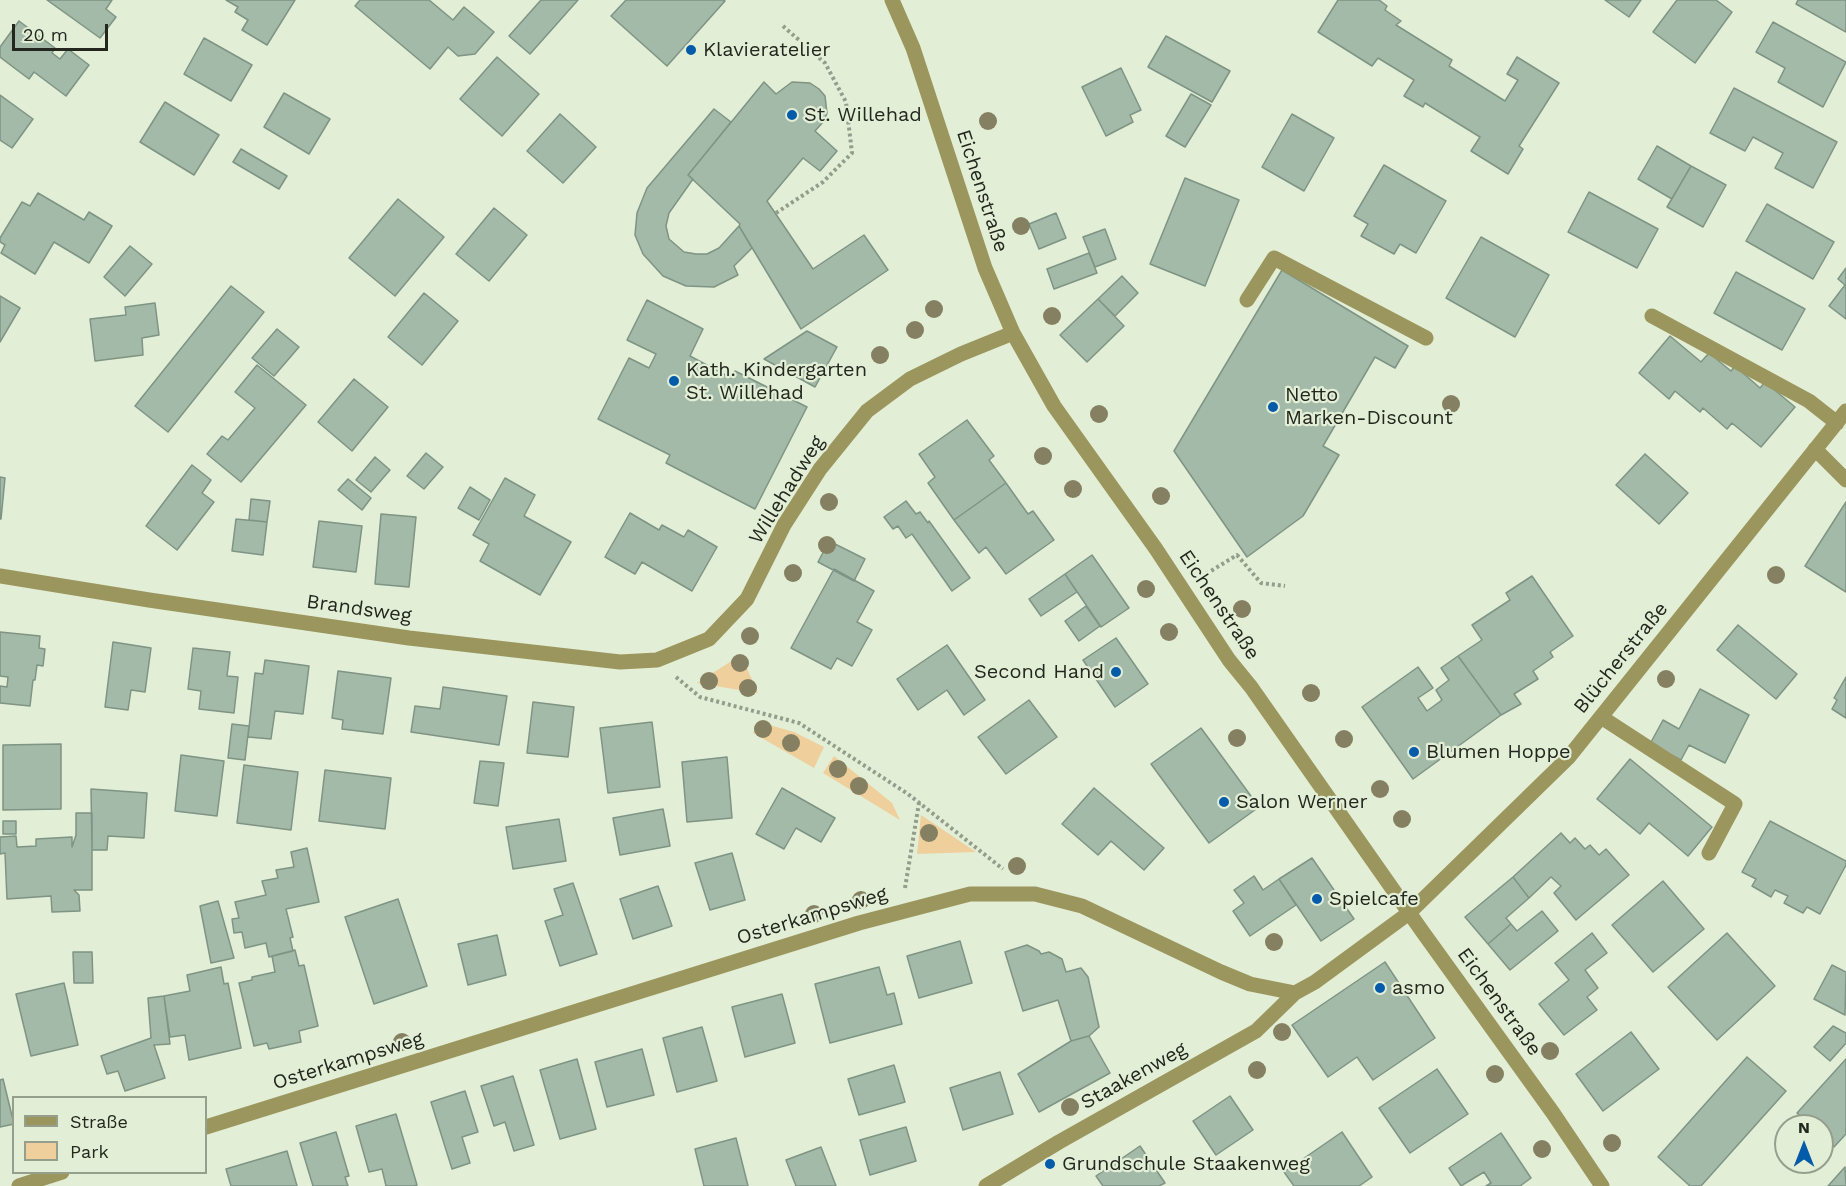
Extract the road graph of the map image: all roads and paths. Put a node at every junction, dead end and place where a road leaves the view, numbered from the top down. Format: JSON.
{"nodes":[{"id":1,"x":892,"y":0,"type":"edge"},
{"id":2,"x":783,"y":26,"type":"dead end"},
{"id":3,"x":776,"y":213,"type":"dead end"},
{"id":4,"x":1248,"y":300,"type":"dead end"},
{"id":5,"x":1652,"y":316,"type":"dead end"},
{"id":6,"x":1013,"y":333,"type":"junction"},
{"id":7,"x":1426,"y":338,"type":"dead end"},
{"id":8,"x":1841,"y":417,"type":"edge"},
{"id":9,"x":1815,"y":449,"type":"junction"},
{"id":10,"x":1846,"y":480,"type":"edge"},
{"id":11,"x":0,"y":576,"type":"edge"},
{"id":12,"x":1285,"y":586,"type":"dead end"},
{"id":13,"x":1182,"y":588,"type":"junction"},
{"id":14,"x":709,"y":639,"type":"joint"},
{"id":15,"x":657,"y":660,"type":"junction"},
{"id":16,"x":1601,"y":717,"type":"junction"},
{"id":17,"x":919,"y":803,"type":"junction"},
{"id":18,"x":1709,"y":853,"type":"dead end"},
{"id":19,"x":1035,"y":894,"type":"junction"},
{"id":20,"x":901,"y":911,"type":"junction"},
{"id":21,"x":1409,"y":913,"type":"junction"},
{"id":22,"x":1295,"y":993,"type":"junction"},
{"id":23,"x":207,"y":1127,"type":"edge"},
{"id":24,"x":59,"y":1174,"type":"edge"},
{"id":25,"x":19,"y":1186,"type":"edge"},
{"id":26,"x":986,"y":1186,"type":"edge"},
{"id":27,"x":1602,"y":1186,"type":"edge"}],
"edges":[{"from":1,"to":6,"type":"street","name":"Eichenstraße"},
{"from":2,"to":3,"type":"path"},
{"from":4,"to":7,"type":"street"},
{"from":5,"to":8,"type":"street"},
{"from":6,"to":13,"type":"street","name":"Eichenstraße"},
{"from":6,"to":14,"type":"street","name":"Willehadweg"},
{"from":8,"to":9,"type":"street","name":"Blücherstraße"},
{"from":9,"to":10,"type":"street"},
{"from":9,"to":16,"type":"street","name":"Blücherstraße"},
{"from":11,"to":15,"type":"street","name":"Brandsweg"},
{"from":12,"to":13,"type":"path"},
{"from":13,"to":21,"type":"street","name":"Eichenstraße"},
{"from":14,"to":15,"type":"street","name":"Brandsweg"},
{"from":15,"to":17,"type":"path"},
{"from":16,"to":18,"type":"street"},
{"from":16,"to":21,"type":"street","name":"Blücherstraße"},
{"from":17,"to":19,"type":"path"},
{"from":17,"to":20,"type":"path"},
{"from":19,"to":20,"type":"street","name":"Osterkampsweg"},
{"from":19,"to":22,"type":"street","name":"Osterkampsweg"},
{"from":20,"to":23,"type":"street","name":"Osterkampsweg"},
{"from":21,"to":22,"type":"street"},
{"from":21,"to":27,"type":"street","name":"Eichenstraße"},
{"from":22,"to":26,"type":"street","name":"Staakenweg"},
{"from":24,"to":25,"type":"street"}]}
